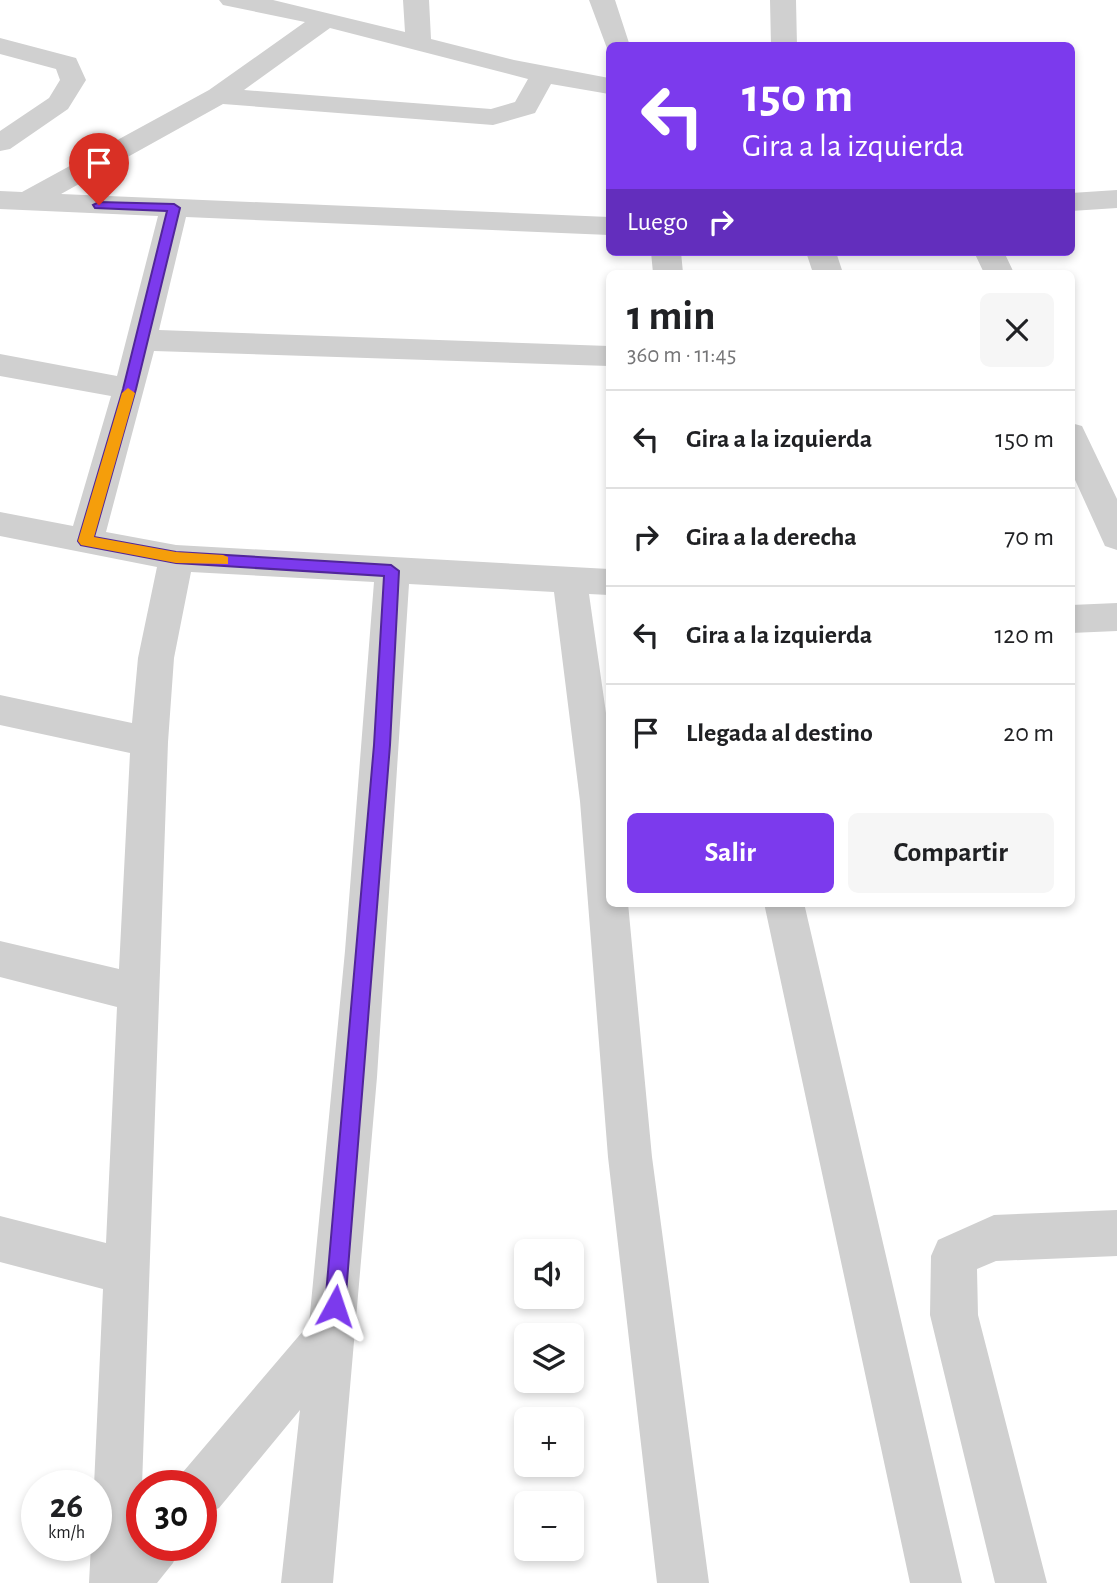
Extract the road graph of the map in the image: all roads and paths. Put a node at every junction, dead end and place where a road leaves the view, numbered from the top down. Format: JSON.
{"nodes":[{"id":1,"x":416,"y":0,"type":"edge"},
{"id":2,"x":602,"y":0,"type":"edge"},
{"id":3,"x":783,"y":0,"type":"edge"},
{"id":4,"x":248,"y":1,"type":"edge"},
{"id":5,"x":325,"y":20,"type":"junction"},
{"id":6,"x":616,"y":42,"type":"edge"},
{"id":7,"x":784,"y":42,"type":"edge"},
{"id":8,"x":418,"y":43,"type":"junction"},
{"id":9,"x":0,"y":46,"type":"edge"},
{"id":10,"x":542,"y":77,"type":"junction"},
{"id":11,"x":606,"y":86,"type":"edge"},
{"id":12,"x":218,"y":96,"type":"junction"},
{"id":13,"x":0,"y":143,"type":"edge"},
{"id":14,"x":1117,"y":199,"type":"edge"},
{"id":15,"x":1075,"y":202,"type":"edge"},
{"id":16,"x":8,"y":207,"type":"edge"},
{"id":17,"x":174,"y":208,"type":"junction"},
{"id":18,"x":606,"y":226,"type":"edge"},
{"id":19,"x":139,"y":340,"type":"junction"},
{"id":20,"x":606,"y":356,"type":"edge"},
{"id":21,"x":0,"y":365,"type":"edge"},
{"id":22,"x":130,"y":389,"type":"junction"},
{"id":23,"x":1075,"y":444,"type":"edge"},
{"id":24,"x":0,"y":524,"type":"edge"},
{"id":25,"x":1117,"y":537,"type":"edge"},
{"id":26,"x":86,"y":541,"type":"junction"},
{"id":27,"x":176,"y":558,"type":"junction"},
{"id":28,"x":391,"y":571,"type":"junction"},
{"id":29,"x":589,"y":581,"type":"edge"},
{"id":30,"x":1117,"y":617,"type":"edge"},
{"id":31,"x":1075,"y":620,"type":"edge"},
{"id":32,"x":0,"y":710,"type":"edge"},
{"id":33,"x":149,"y":742,"type":"junction"},
{"id":34,"x":606,"y":881,"type":"edge"},
{"id":35,"x":608,"y":907,"type":"edge"},
{"id":36,"x":785,"y":907,"type":"edge"},
{"id":37,"x":0,"y":959,"type":"edge"},
{"id":38,"x":138,"y":993,"type":"junction"},
{"id":39,"x":1117,"y":1233,"type":"edge"},
{"id":40,"x":0,"y":1239,"type":"edge"},
{"id":41,"x":127,"y":1272,"type":"junction"},
{"id":42,"x":333,"y":1332,"type":"junction"},
{"id":43,"x":217,"y":1471,"type":"edge"},
{"id":44,"x":142,"y":1561,"type":"edge"},
{"id":45,"x":115,"y":1583,"type":"edge"},
{"id":46,"x":124,"y":1583,"type":"edge"},
{"id":47,"x":307,"y":1583,"type":"edge"},
{"id":48,"x":683,"y":1583,"type":"edge"},
{"id":49,"x":936,"y":1583,"type":"edge"},
{"id":50,"x":1021,"y":1583,"type":"edge"}],
"edges":[{"from":1,"to":8,"type":"street"},
{"from":2,"to":6,"type":"street"},
{"from":3,"to":7,"type":"street"},
{"from":4,"to":5,"type":"street"},
{"from":5,"to":8,"type":"street"},
{"from":5,"to":12,"type":"street"},
{"from":8,"to":10,"type":"street"},
{"from":9,"to":13,"type":"street"},
{"from":10,"to":11,"type":"street"},
{"from":10,"to":12,"type":"street"},
{"from":12,"to":16,"type":"street"},
{"from":14,"to":15,"type":"street"},
{"from":16,"to":17,"type":"street"},
{"from":17,"to":18,"type":"street"},
{"from":17,"to":19,"type":"street"},
{"from":19,"to":20,"type":"street"},
{"from":19,"to":22,"type":"street"},
{"from":21,"to":22,"type":"street"},
{"from":22,"to":26,"type":"street"},
{"from":23,"to":25,"type":"street"},
{"from":24,"to":26,"type":"street"},
{"from":26,"to":27,"type":"street"},
{"from":27,"to":28,"type":"street"},
{"from":27,"to":33,"type":"street"},
{"from":28,"to":29,"type":"street"},
{"from":28,"to":42,"type":"street"},
{"from":29,"to":34,"type":"street"},
{"from":30,"to":31,"type":"street"},
{"from":32,"to":33,"type":"street"},
{"from":33,"to":38,"type":"street"},
{"from":35,"to":48,"type":"street"},
{"from":36,"to":49,"type":"street"},
{"from":37,"to":38,"type":"street"},
{"from":38,"to":41,"type":"street"},
{"from":39,"to":50,"type":"street"},
{"from":40,"to":41,"type":"street"},
{"from":41,"to":45,"type":"street"},
{"from":42,"to":43,"type":"street"},
{"from":42,"to":47,"type":"street"},
{"from":44,"to":46,"type":"street"}]}
